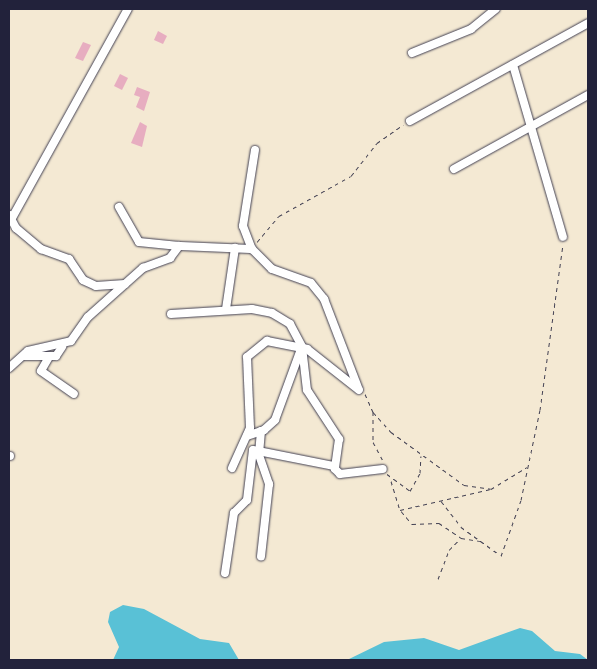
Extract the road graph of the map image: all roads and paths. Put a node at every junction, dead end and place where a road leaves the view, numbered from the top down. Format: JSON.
{"nodes":[{"id":1,"x":128,"y":9,"type":"edge"},
{"id":2,"x":496,"y":9,"type":"edge"},
{"id":3,"x":588,"y":23,"type":"edge"},
{"id":4,"x":412,"y":53,"type":"dead end"},
{"id":5,"x":512,"y":65,"type":"junction"},
{"id":6,"x":588,"y":95,"type":"edge"},
{"id":7,"x":410,"y":121,"type":"joint"},
{"id":8,"x":530,"y":127,"type":"junction"},
{"id":9,"x":255,"y":150,"type":"dead end"},
{"id":10,"x":454,"y":169,"type":"dead end"},
{"id":11,"x":119,"y":207,"type":"dead end"},
{"id":12,"x":10,"y":216,"type":"edge"},
{"id":13,"x":563,"y":237,"type":"joint"},
{"id":14,"x":178,"y":246,"type":"junction"},
{"id":15,"x":235,"y":248,"type":"junction"},
{"id":16,"x":252,"y":249,"type":"junction"},
{"id":17,"x":125,"y":284,"type":"junction"},
{"id":18,"x":226,"y":309,"type":"junction"},
{"id":19,"x":171,"y":314,"type":"dead end"},
{"id":20,"x":62,"y":347,"type":"junction"},
{"id":21,"x":302,"y":347,"type":"junction"},
{"id":22,"x":22,"y":356,"type":"junction"},
{"id":23,"x":50,"y":357,"type":"junction"},
{"id":24,"x":10,"y":365,"type":"edge"},
{"id":25,"x":359,"y":390,"type":"junction"},
{"id":26,"x":74,"y":394,"type":"dead end"},
{"id":27,"x":373,"y":412,"type":"junction"},
{"id":28,"x":261,"y":431,"type":"junction"},
{"id":29,"x":247,"y":436,"type":"junction"},
{"id":30,"x":259,"y":449,"type":"junction"},
{"id":31,"x":421,"y":455,"type":"junction"},
{"id":32,"x":334,"y":466,"type":"junction"},
{"id":33,"x":528,"y":466,"type":"junction"},
{"id":34,"x":232,"y":468,"type":"dead end"},
{"id":35,"x":383,"y":469,"type":"junction"},
{"id":36,"x":391,"y":480,"type":"junction"},
{"id":37,"x":491,"y":489,"type":"junction"},
{"id":38,"x":441,"y":500,"type":"junction"},
{"id":39,"x":400,"y":510,"type":"junction"},
{"id":40,"x":461,"y":538,"type":"junction"},
{"id":41,"x":481,"y":541,"type":"junction"},
{"id":42,"x":261,"y":557,"type":"dead end"},
{"id":43,"x":225,"y":573,"type":"dead end"},
{"id":44,"x":438,"y":578,"type":"dead end"}],
"edges":[{"from":1,"to":12,"type":"street"},
{"from":2,"to":4,"type":"street"},
{"from":3,"to":5,"type":"street"},
{"from":5,"to":7,"type":"street"},
{"from":5,"to":8,"type":"street"},
{"from":6,"to":8,"type":"street"},
{"from":7,"to":16,"type":"path"},
{"from":8,"to":10,"type":"street"},
{"from":8,"to":13,"type":"street"},
{"from":9,"to":16,"type":"street"},
{"from":11,"to":14,"type":"street"},
{"from":12,"to":17,"type":"street"},
{"from":13,"to":33,"type":"path"},
{"from":14,"to":15,"type":"street"},
{"from":14,"to":17,"type":"street"},
{"from":15,"to":16,"type":"street"},
{"from":15,"to":18,"type":"street"},
{"from":16,"to":25,"type":"street"},
{"from":17,"to":20,"type":"street"},
{"from":18,"to":19,"type":"street"},
{"from":18,"to":21,"type":"street"},
{"from":20,"to":22,"type":"street"},
{"from":20,"to":23,"type":"street"},
{"from":21,"to":25,"type":"street"},
{"from":21,"to":28,"type":"street"},
{"from":21,"to":29,"type":"street"},
{"from":21,"to":32,"type":"street"},
{"from":22,"to":23,"type":"street"},
{"from":22,"to":24,"type":"street"},
{"from":23,"to":26,"type":"street"},
{"from":25,"to":27,"type":"path"},
{"from":27,"to":31,"type":"path"},
{"from":27,"to":35,"type":"path"},
{"from":28,"to":29,"type":"street"},
{"from":28,"to":30,"type":"street"},
{"from":29,"to":34,"type":"street"},
{"from":30,"to":32,"type":"street"},
{"from":30,"to":42,"type":"street"},
{"from":30,"to":43,"type":"street"},
{"from":31,"to":36,"type":"path"},
{"from":31,"to":37,"type":"path"},
{"from":32,"to":35,"type":"street"},
{"from":33,"to":37,"type":"path"},
{"from":33,"to":41,"type":"path"},
{"from":35,"to":36,"type":"path"},
{"from":36,"to":39,"type":"path"},
{"from":37,"to":38,"type":"path"},
{"from":38,"to":39,"type":"path"},
{"from":38,"to":41,"type":"path"},
{"from":39,"to":40,"type":"path"},
{"from":40,"to":41,"type":"path"},
{"from":40,"to":44,"type":"path"}]}
